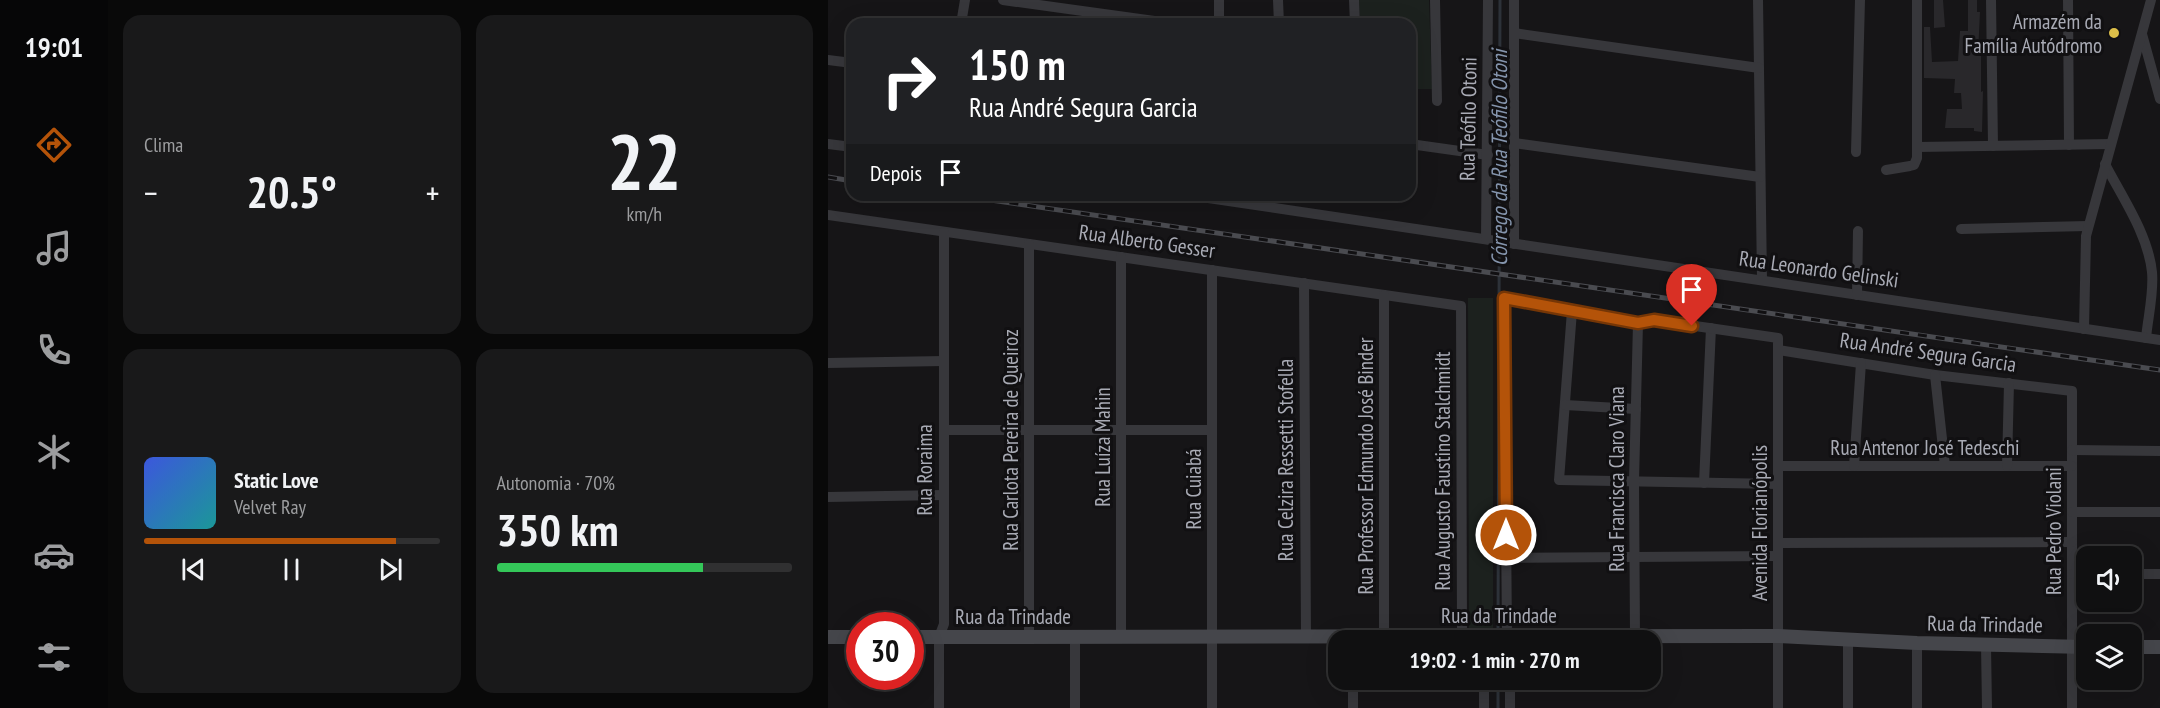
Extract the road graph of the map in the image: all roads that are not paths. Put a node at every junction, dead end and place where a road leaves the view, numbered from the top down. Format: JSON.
{"nodes":[{"id":1,"x":965,"y":0,"type":"edge"},
{"id":2,"x":1003,"y":0,"type":"edge"},
{"id":3,"x":1219,"y":0,"type":"edge"},
{"id":4,"x":1278,"y":0,"type":"edge"},
{"id":5,"x":1354,"y":0,"type":"edge"},
{"id":6,"x":1435,"y":0,"type":"edge"},
{"id":7,"x":1488,"y":0,"type":"edge"},
{"id":8,"x":1514,"y":0,"type":"edge"},
{"id":9,"x":1758,"y":0,"type":"edge"},
{"id":10,"x":1860,"y":0,"type":"edge"},
{"id":11,"x":1917,"y":0,"type":"edge"},
{"id":12,"x":1991,"y":0,"type":"edge"},
{"id":13,"x":2068,"y":0,"type":"edge"},
{"id":14,"x":2151,"y":0,"type":"edge"},
{"id":15,"x":962,"y":18,"type":"edge"},
{"id":16,"x":1133,"y":18,"type":"edge"},
{"id":17,"x":1217,"y":18,"type":"edge"},
{"id":18,"x":1279,"y":18,"type":"edge"},
{"id":19,"x":1354,"y":18,"type":"edge"},
{"id":20,"x":1514,"y":33,"type":"junction"},
{"id":21,"x":2142,"y":33,"type":"junction"},
{"id":22,"x":828,"y":60,"type":"edge"},
{"id":23,"x":846,"y":62,"type":"edge"},
{"id":24,"x":1759,"y":68,"type":"junction"},
{"id":25,"x":2160,"y":99,"type":"edge"},
{"id":26,"x":1437,"y":101,"type":"dead end"},
{"id":27,"x":1514,"y":143,"type":"junction"},
{"id":28,"x":828,"y":144,"type":"edge"},
{"id":29,"x":2111,"y":144,"type":"junction"},
{"id":30,"x":1416,"y":145,"type":"edge"},
{"id":31,"x":2069,"y":145,"type":"junction"},
{"id":32,"x":846,"y":146,"type":"edge"},
{"id":33,"x":1993,"y":146,"type":"junction"},
{"id":34,"x":1917,"y":147,"type":"junction"},
{"id":35,"x":1856,"y":152,"type":"dead end"},
{"id":36,"x":1488,"y":155,"type":"junction"},
{"id":37,"x":2105,"y":164,"type":"junction"},
{"id":38,"x":1886,"y":170,"type":"dead end"},
{"id":39,"x":1760,"y":177,"type":"junction"},
{"id":40,"x":1243,"y":201,"type":"edge"},
{"id":41,"x":828,"y":215,"type":"edge"},
{"id":42,"x":2088,"y":226,"type":"junction"},
{"id":43,"x":1961,"y":229,"type":"dead end"},
{"id":44,"x":1858,"y":231,"type":"dead end"},
{"id":45,"x":944,"y":232,"type":"junction"},
{"id":46,"x":1490,"y":240,"type":"junction"},
{"id":47,"x":1511,"y":243,"type":"junction"},
{"id":48,"x":1029,"y":244,"type":"junction"},
{"id":49,"x":1121,"y":257,"type":"junction"},
{"id":50,"x":1212,"y":270,"type":"junction"},
{"id":51,"x":1762,"y":280,"type":"junction"},
{"id":52,"x":1304,"y":283,"type":"junction"},
{"id":53,"x":1384,"y":295,"type":"junction"},
{"id":54,"x":1857,"y":295,"type":"junction"},
{"id":55,"x":1461,"y":306,"type":"joint"},
{"id":56,"x":1572,"y":311,"type":"junction"},
{"id":57,"x":1638,"y":323,"type":"junction"},
{"id":58,"x":1711,"y":328,"type":"junction"},
{"id":59,"x":2084,"y":329,"type":"junction"},
{"id":60,"x":2146,"y":338,"type":"junction"},
{"id":61,"x":2160,"y":340,"type":"edge"},
{"id":62,"x":1778,"y":350,"type":"junction"},
{"id":63,"x":944,"y":360,"type":"junction"},
{"id":64,"x":828,"y":363,"type":"edge"},
{"id":65,"x":1861,"y":363,"type":"junction"},
{"id":66,"x":1935,"y":375,"type":"junction"},
{"id":67,"x":2009,"y":384,"type":"junction"},
{"id":68,"x":2072,"y":391,"type":"joint"},
{"id":69,"x":1565,"y":405,"type":"junction"},
{"id":70,"x":1636,"y":409,"type":"junction"},
{"id":71,"x":944,"y":430,"type":"junction"},
{"id":72,"x":1029,"y":430,"type":"junction"},
{"id":73,"x":1121,"y":430,"type":"junction"},
{"id":74,"x":1212,"y":430,"type":"junction"},
{"id":75,"x":2072,"y":450,"type":"junction"},
{"id":76,"x":2160,"y":451,"type":"edge"},
{"id":77,"x":1778,"y":466,"type":"junction"},
{"id":78,"x":1854,"y":466,"type":"junction"},
{"id":79,"x":1945,"y":466,"type":"junction"},
{"id":80,"x":2007,"y":466,"type":"junction"},
{"id":81,"x":2072,"y":466,"type":"junction"},
{"id":82,"x":1634,"y":481,"type":"junction"},
{"id":83,"x":1704,"y":483,"type":"junction"},
{"id":84,"x":1778,"y":484,"type":"junction"},
{"id":85,"x":944,"y":495,"type":"junction"},
{"id":86,"x":828,"y":497,"type":"edge"},
{"id":87,"x":2072,"y":512,"type":"junction"},
{"id":88,"x":2160,"y":512,"type":"edge"},
{"id":89,"x":2072,"y":542,"type":"junction"},
{"id":90,"x":1778,"y":543,"type":"junction"},
{"id":91,"x":1778,"y":556,"type":"junction"},
{"id":92,"x":1635,"y":557,"type":"junction"},
{"id":93,"x":1506,"y":558,"type":"junction"},
{"id":94,"x":2072,"y":574,"type":"junction"},
{"id":95,"x":2076,"y":574,"type":"edge"},
{"id":96,"x":2142,"y":574,"type":"edge"},
{"id":97,"x":2160,"y":574,"type":"edge"},
{"id":98,"x":2077,"y":624,"type":"edge"},
{"id":99,"x":1384,"y":630,"type":"edge"},
{"id":100,"x":1462,"y":630,"type":"edge"},
{"id":101,"x":1509,"y":630,"type":"edge"},
{"id":102,"x":1635,"y":630,"type":"edge"},
{"id":103,"x":1661,"y":636,"type":"edge"},
{"id":104,"x":1778,"y":636,"type":"junction"},
{"id":105,"x":828,"y":637,"type":"edge"},
{"id":106,"x":846,"y":637,"type":"edge"},
{"id":107,"x":924,"y":637,"type":"edge"},
{"id":108,"x":939,"y":637,"type":"junction"},
{"id":109,"x":1029,"y":637,"type":"junction"},
{"id":110,"x":1075,"y":637,"type":"junction"},
{"id":111,"x":1121,"y":637,"type":"junction"},
{"id":112,"x":1212,"y":637,"type":"junction"},
{"id":113,"x":1306,"y":637,"type":"junction"},
{"id":114,"x":1328,"y":637,"type":"edge"},
{"id":115,"x":1848,"y":640,"type":"junction"},
{"id":116,"x":1917,"y":643,"type":"junction"},
{"id":117,"x":1986,"y":645,"type":"junction"},
{"id":118,"x":2076,"y":646,"type":"edge"},
{"id":119,"x":2142,"y":647,"type":"edge"},
{"id":120,"x":2160,"y":647,"type":"edge"},
{"id":121,"x":2076,"y":673,"type":"edge"},
{"id":122,"x":1353,"y":690,"type":"edge"},
{"id":123,"x":1484,"y":690,"type":"edge"},
{"id":124,"x":1510,"y":690,"type":"edge"},
{"id":125,"x":939,"y":708,"type":"edge"},
{"id":126,"x":1075,"y":708,"type":"edge"},
{"id":127,"x":1212,"y":708,"type":"edge"},
{"id":128,"x":1353,"y":708,"type":"edge"},
{"id":129,"x":1484,"y":708,"type":"edge"},
{"id":130,"x":1510,"y":708,"type":"edge"},
{"id":131,"x":1778,"y":708,"type":"edge"},
{"id":132,"x":1848,"y":708,"type":"edge"},
{"id":133,"x":1917,"y":708,"type":"edge"},
{"id":134,"x":1987,"y":708,"type":"edge"},
{"id":135,"x":2072,"y":708,"type":"edge"}],
"edges":[{"from":1,"to":15,"type":"street"},
{"from":2,"to":16,"type":"street"},
{"from":3,"to":17,"type":"street"},
{"from":4,"to":18,"type":"street"},
{"from":5,"to":19,"type":"street"},
{"from":6,"to":26,"type":"street"},
{"from":7,"to":36,"type":"street","name":"Rua Teófilo Otoni"},
{"from":8,"to":20,"type":"street"},
{"from":9,"to":24,"type":"street"},
{"from":10,"to":35,"type":"street"},
{"from":11,"to":34,"type":"street"},
{"from":12,"to":33,"type":"street"},
{"from":13,"to":31,"type":"street"},
{"from":14,"to":21,"type":"street"},
{"from":20,"to":24,"type":"street"},
{"from":20,"to":27,"type":"street"},
{"from":21,"to":25,"type":"street"},
{"from":21,"to":29,"type":"street"},
{"from":22,"to":23,"type":"street"},
{"from":24,"to":39,"type":"street"},
{"from":27,"to":39,"type":"street"},
{"from":27,"to":47,"type":"street"},
{"from":28,"to":32,"type":"street"},
{"from":29,"to":31,"type":"street"},
{"from":29,"to":37,"type":"street"},
{"from":30,"to":36,"type":"street"},
{"from":31,"to":33,"type":"street"},
{"from":33,"to":34,"type":"street"},
{"from":34,"to":38,"type":"street"},
{"from":36,"to":46,"type":"street","name":"Rua Teófilo Otoni"},
{"from":37,"to":42,"type":"street"},
{"from":37,"to":60,"type":"street"},
{"from":39,"to":51,"type":"street"},
{"from":40,"to":46,"type":"street","name":"Rua Leonardo Gelinski"},
{"from":41,"to":45,"type":"street","name":"Rua Alberto Gesser"},
{"from":42,"to":43,"type":"street"},
{"from":42,"to":59,"type":"street"},
{"from":44,"to":54,"type":"street"},
{"from":45,"to":48,"type":"street","name":"Rua Alberto Gesser"},
{"from":45,"to":63,"type":"street","name":"Rua Roraima"},
{"from":46,"to":47,"type":"street","name":"Rua Leonardo Gelinski"},
{"from":47,"to":51,"type":"street","name":"Rua Leonardo Gelinski"},
{"from":48,"to":49,"type":"street","name":"Rua Alberto Gesser"},
{"from":48,"to":72,"type":"street","name":"Rua Carlota Pereira de Queiroz"},
{"from":49,"to":50,"type":"street","name":"Rua Alberto Gesser"},
{"from":49,"to":73,"type":"street","name":"Rua Luíza Mahin"},
{"from":50,"to":52,"type":"street","name":"Rua Alberto Gesser"},
{"from":50,"to":74,"type":"street","name":"Rua Cuiabá"},
{"from":51,"to":54,"type":"street","name":"Rua Leonardo Gelinski"},
{"from":52,"to":53,"type":"street","name":"Rua Alberto Gesser"},
{"from":52,"to":113,"type":"street","name":"Rua Celzira Ressetti Stofella"},
{"from":53,"to":55,"type":"street","name":"Rua Alberto Gesser"},
{"from":53,"to":99,"type":"street","name":"Rua Professor Edmundo José Binder"},
{"from":54,"to":59,"type":"street","name":"Rua Leonardo Gelinski"},
{"from":55,"to":100,"type":"street","name":"Rua Augusto Faustino Stalchmidt"},
{"from":56,"to":57,"type":"street"},
{"from":56,"to":69,"type":"street"},
{"from":56,"to":93,"type":"street"},
{"from":57,"to":58,"type":"street"},
{"from":57,"to":70,"type":"street","name":"Rua Francisca Claro Viana"},
{"from":58,"to":62,"type":"street","name":"Avenida Florianópolis"},
{"from":58,"to":83,"type":"street"},
{"from":59,"to":60,"type":"street","name":"Rua Leonardo Gelinski"},
{"from":60,"to":61,"type":"street","name":"Rua Leonardo Gelinski"},
{"from":62,"to":65,"type":"street","name":"Rua André Segura Garcia"},
{"from":62,"to":77,"type":"street","name":"Avenida Florianópolis"},
{"from":63,"to":64,"type":"street"},
{"from":63,"to":71,"type":"street","name":"Rua Roraima"},
{"from":65,"to":66,"type":"street","name":"Rua André Segura Garcia"},
{"from":65,"to":78,"type":"street"},
{"from":66,"to":67,"type":"street","name":"Rua André Segura Garcia"},
{"from":66,"to":79,"type":"street"},
{"from":67,"to":68,"type":"street","name":"Rua André Segura Garcia"},
{"from":67,"to":80,"type":"street"},
{"from":68,"to":75,"type":"street","name":"Rua Pedro Violani"},
{"from":69,"to":70,"type":"street"},
{"from":69,"to":82,"type":"street"},
{"from":70,"to":82,"type":"street","name":"Rua Francisca Claro Viana"},
{"from":71,"to":72,"type":"street"},
{"from":71,"to":85,"type":"street","name":"Rua Roraima"},
{"from":72,"to":73,"type":"street"},
{"from":72,"to":109,"type":"street","name":"Rua Carlota Pereira de Queiroz"},
{"from":73,"to":74,"type":"street"},
{"from":73,"to":111,"type":"street","name":"Rua Luíza Mahin"},
{"from":74,"to":112,"type":"street","name":"Rua Cuiabá"},
{"from":75,"to":76,"type":"street"},
{"from":75,"to":81,"type":"street","name":"Rua Pedro Violani"},
{"from":77,"to":78,"type":"street","name":"Rua Antenor José Tedeschi"},
{"from":77,"to":84,"type":"street","name":"Avenida Florianópolis"},
{"from":78,"to":79,"type":"street","name":"Rua Antenor José Tedeschi"},
{"from":79,"to":80,"type":"street","name":"Rua Antenor José Tedeschi"},
{"from":80,"to":81,"type":"street","name":"Rua Antenor José Tedeschi"},
{"from":81,"to":87,"type":"street","name":"Rua Pedro Violani"},
{"from":82,"to":83,"type":"street"},
{"from":82,"to":92,"type":"street","name":"Rua Francisca Claro Viana"},
{"from":83,"to":84,"type":"street"},
{"from":84,"to":90,"type":"street","name":"Avenida Florianópolis"},
{"from":85,"to":86,"type":"street"},
{"from":85,"to":108,"type":"street","name":"Rua Roraima"},
{"from":87,"to":88,"type":"street"},
{"from":87,"to":89,"type":"street","name":"Rua Pedro Violani"},
{"from":89,"to":90,"type":"street"},
{"from":89,"to":94,"type":"street","name":"Rua Pedro Violani"},
{"from":90,"to":91,"type":"street","name":"Avenida Florianópolis"},
{"from":91,"to":92,"type":"street"},
{"from":91,"to":104,"type":"street","name":"Avenida Florianópolis"},
{"from":92,"to":93,"type":"street"},
{"from":92,"to":102,"type":"street","name":"Rua Francisca Claro Viana"},
{"from":93,"to":101,"type":"street"},
{"from":94,"to":95,"type":"street"},
{"from":94,"to":98,"type":"street","name":"Rua Pedro Violani"},
{"from":96,"to":97,"type":"street"},
{"from":103,"to":104,"type":"main road","name":"Rua da Trindade"},
{"from":104,"to":115,"type":"main road","name":"Rua da Trindade"},
{"from":104,"to":131,"type":"street","name":"Avenida Florianópolis"},
{"from":105,"to":106,"type":"main road"},
{"from":107,"to":108,"type":"main road","name":"Rua da Trindade"},
{"from":108,"to":109,"type":"main road","name":"Rua da Trindade"},
{"from":108,"to":125,"type":"street","name":"Rua Roraima"},
{"from":109,"to":110,"type":"main road","name":"Rua da Trindade"},
{"from":110,"to":111,"type":"main road","name":"Rua da Trindade"},
{"from":110,"to":126,"type":"street"},
{"from":111,"to":112,"type":"main road","name":"Rua da Trindade"},
{"from":112,"to":113,"type":"main road","name":"Rua da Trindade"},
{"from":112,"to":127,"type":"street","name":"Rua Cuiabá"},
{"from":113,"to":114,"type":"main road","name":"Rua da Trindade"},
{"from":115,"to":116,"type":"main road","name":"Rua da Trindade"},
{"from":115,"to":132,"type":"street"},
{"from":116,"to":117,"type":"main road","name":"Rua da Trindade"},
{"from":116,"to":133,"type":"street"},
{"from":117,"to":118,"type":"main road","name":"Rua da Trindade"},
{"from":117,"to":134,"type":"street"},
{"from":119,"to":120,"type":"main road"},
{"from":121,"to":135,"type":"street","name":"Rua Pedro Violani"},
{"from":122,"to":128,"type":"street"},
{"from":123,"to":129,"type":"street"},
{"from":124,"to":130,"type":"street"}]}
